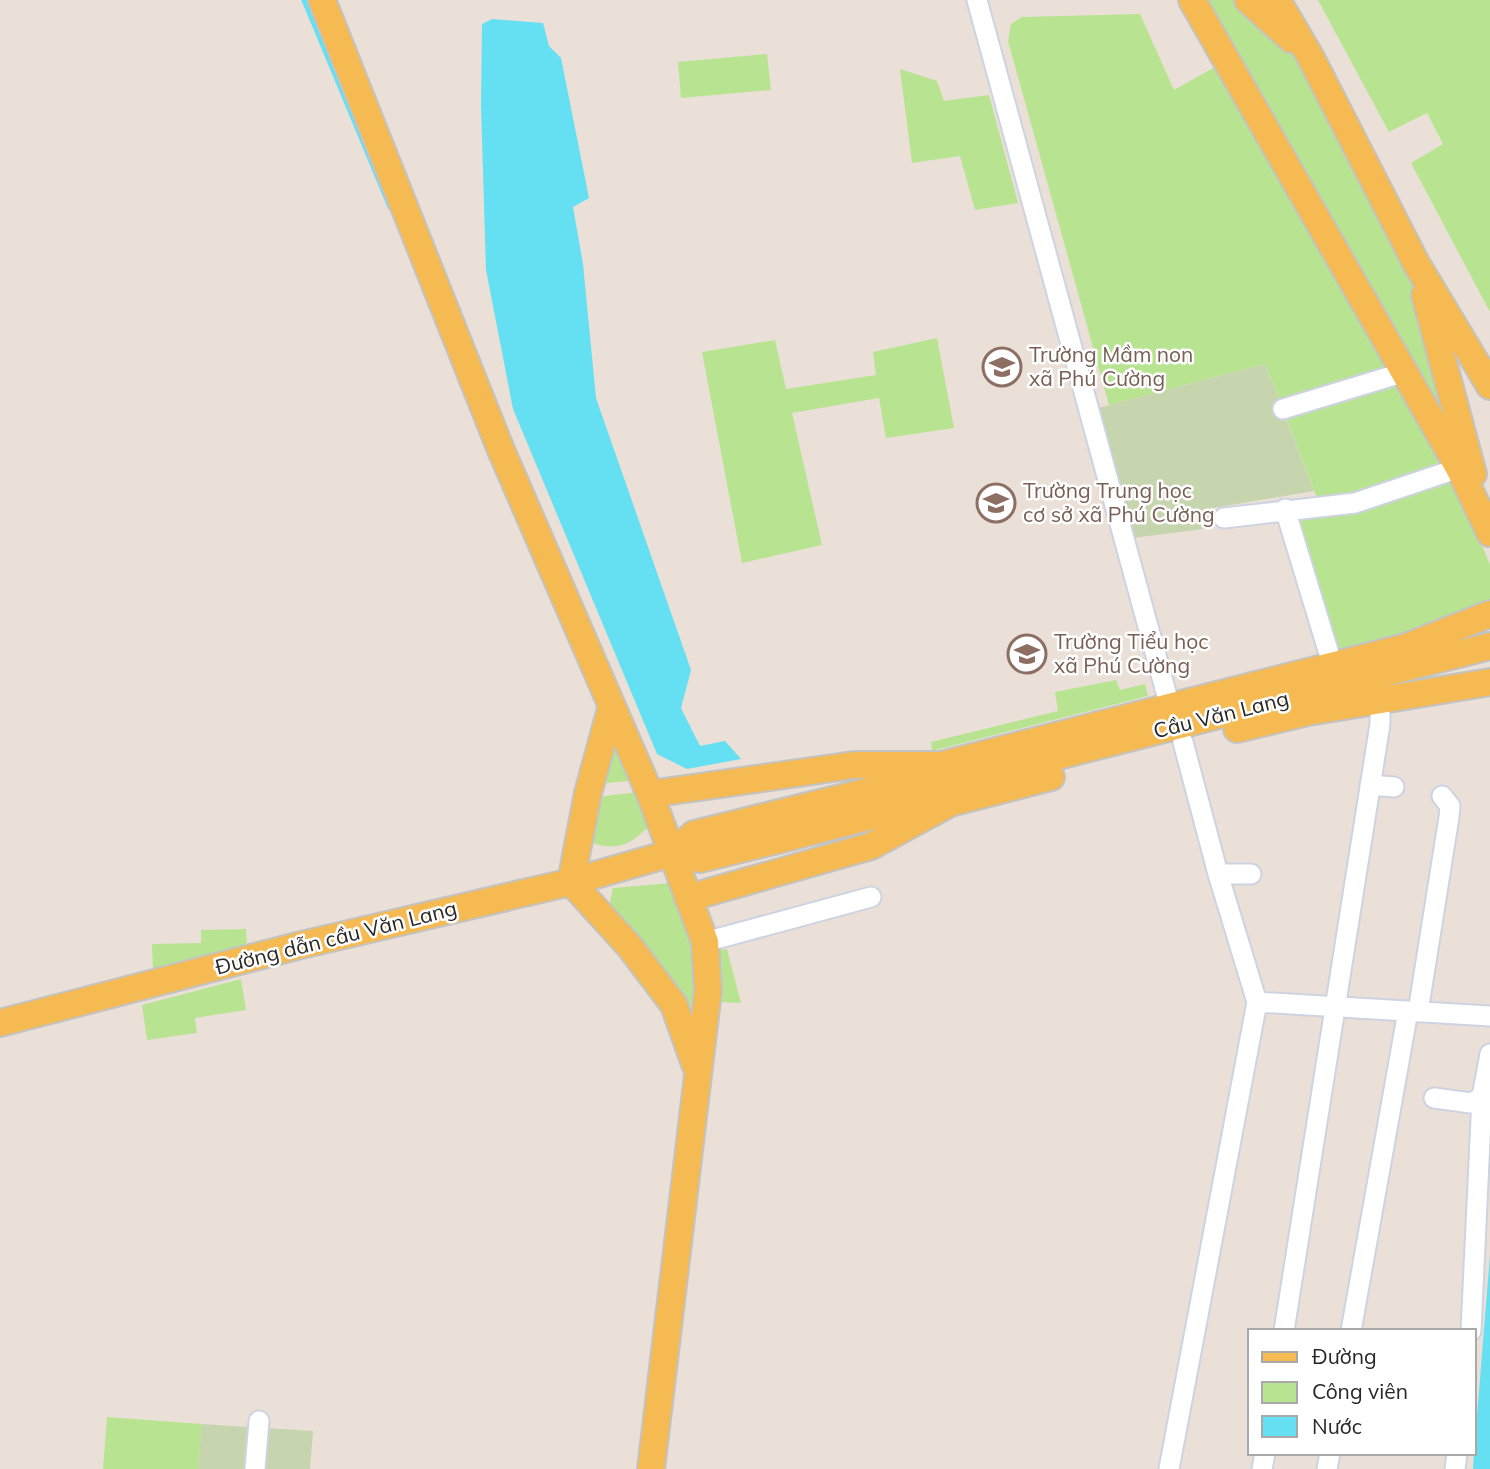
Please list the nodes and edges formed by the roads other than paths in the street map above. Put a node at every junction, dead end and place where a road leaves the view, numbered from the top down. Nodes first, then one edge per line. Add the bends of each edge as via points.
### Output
1 (322, 0) edge
2 (977, 0) edge
3 (1248, 0) edge
4 (1277, 0) edge
5 (1197, 16) edge
6 (1310, 56) junction
7 (1416, 263) junction
8 (1405, 372) junction
9 (1490, 386) edge
10 (1283, 409) dead end
11 (1459, 468) junction
12 (1285, 509) junction
13 (1224, 518) dead end
14 (1488, 528) edge
15 (1490, 614) edge
16 (1490, 646) edge
17 (1333, 667) junction
18 (1490, 682) edge
19 (1380, 699) junction
20 (1170, 706) junction
21 (611, 709) junction
22 (1183, 742) junction
23 (952, 783) junction
24 (1370, 785) junction
25 (1394, 787) dead end
26 (650, 794) junction
27 (1442, 796) dead end
28 (672, 853) junction
29 (1218, 874) junction
30 (1251, 874) dead end
31 (571, 882) junction
32 (871, 897) dead end
33 (688, 898) junction
34 (705, 942) junction
35 (1257, 1002) junction
36 (1336, 1006) junction
37 (1413, 1011) junction
38 (1490, 1016) edge
39 (0, 1023) edge
40 (1490, 1054) edge
41 (697, 1069) junction
42 (1482, 1097) junction
43 (1434, 1098) dead end
44 (1284, 1329) edge
45 (1351, 1329) edge
46 (1471, 1329) edge
47 (259, 1421) dead end
48 (255, 1469) edge
49 (651, 1469) edge
50 (1170, 1469) edge

1 - 21 main road via 501,450
2 - 20 street
3 - 6 main road
4 - 6 main road
5 - 8 main road
6 - 7 main road
7 - 9 main road
7 - 14 main road
8 - 10 street
8 - 11 main road
11 - 12 street via 1355,503
11 - 14 main road
12 - 13 street
12 - 17 street
15 - 17 main road via 1406,647
16 - 23 main road, Cầu Văn Lang
17 - 20 main road
18 - 19 main road
19 - 22 main road
19 - 24 street
20 - 26 main road via 940,765 854,765
21 - 26 main road
21 - 31 main road
22 - 29 street
22 - 33 main road via 950,803 871,846
23 - 28 main road via 876,815 774,841 700,859
23 - 28 main road via 867,775 691,819
24 - 25 street
24 - 36 street
26 - 28 main road
27 - 37 street via 1450,806 1449,817
28 - 31 main road, Đường dẫn cầu Văn Lang
28 - 33 main road
29 - 30 street
29 - 35 street
31 - 39 main road, Đường dẫn cầu Văn Lang via 297,946
31 - 41 main road via 630,947 674,1005
32 - 34 street
33 - 34 main road
34 - 41 main road via 708,991
35 - 36 street
35 - 50 street
36 - 37 street
36 - 44 street
37 - 38 street
37 - 45 street
40 - 42 street
41 - 49 main road
42 - 43 street via 1471,1103
42 - 46 street
47 - 48 street

